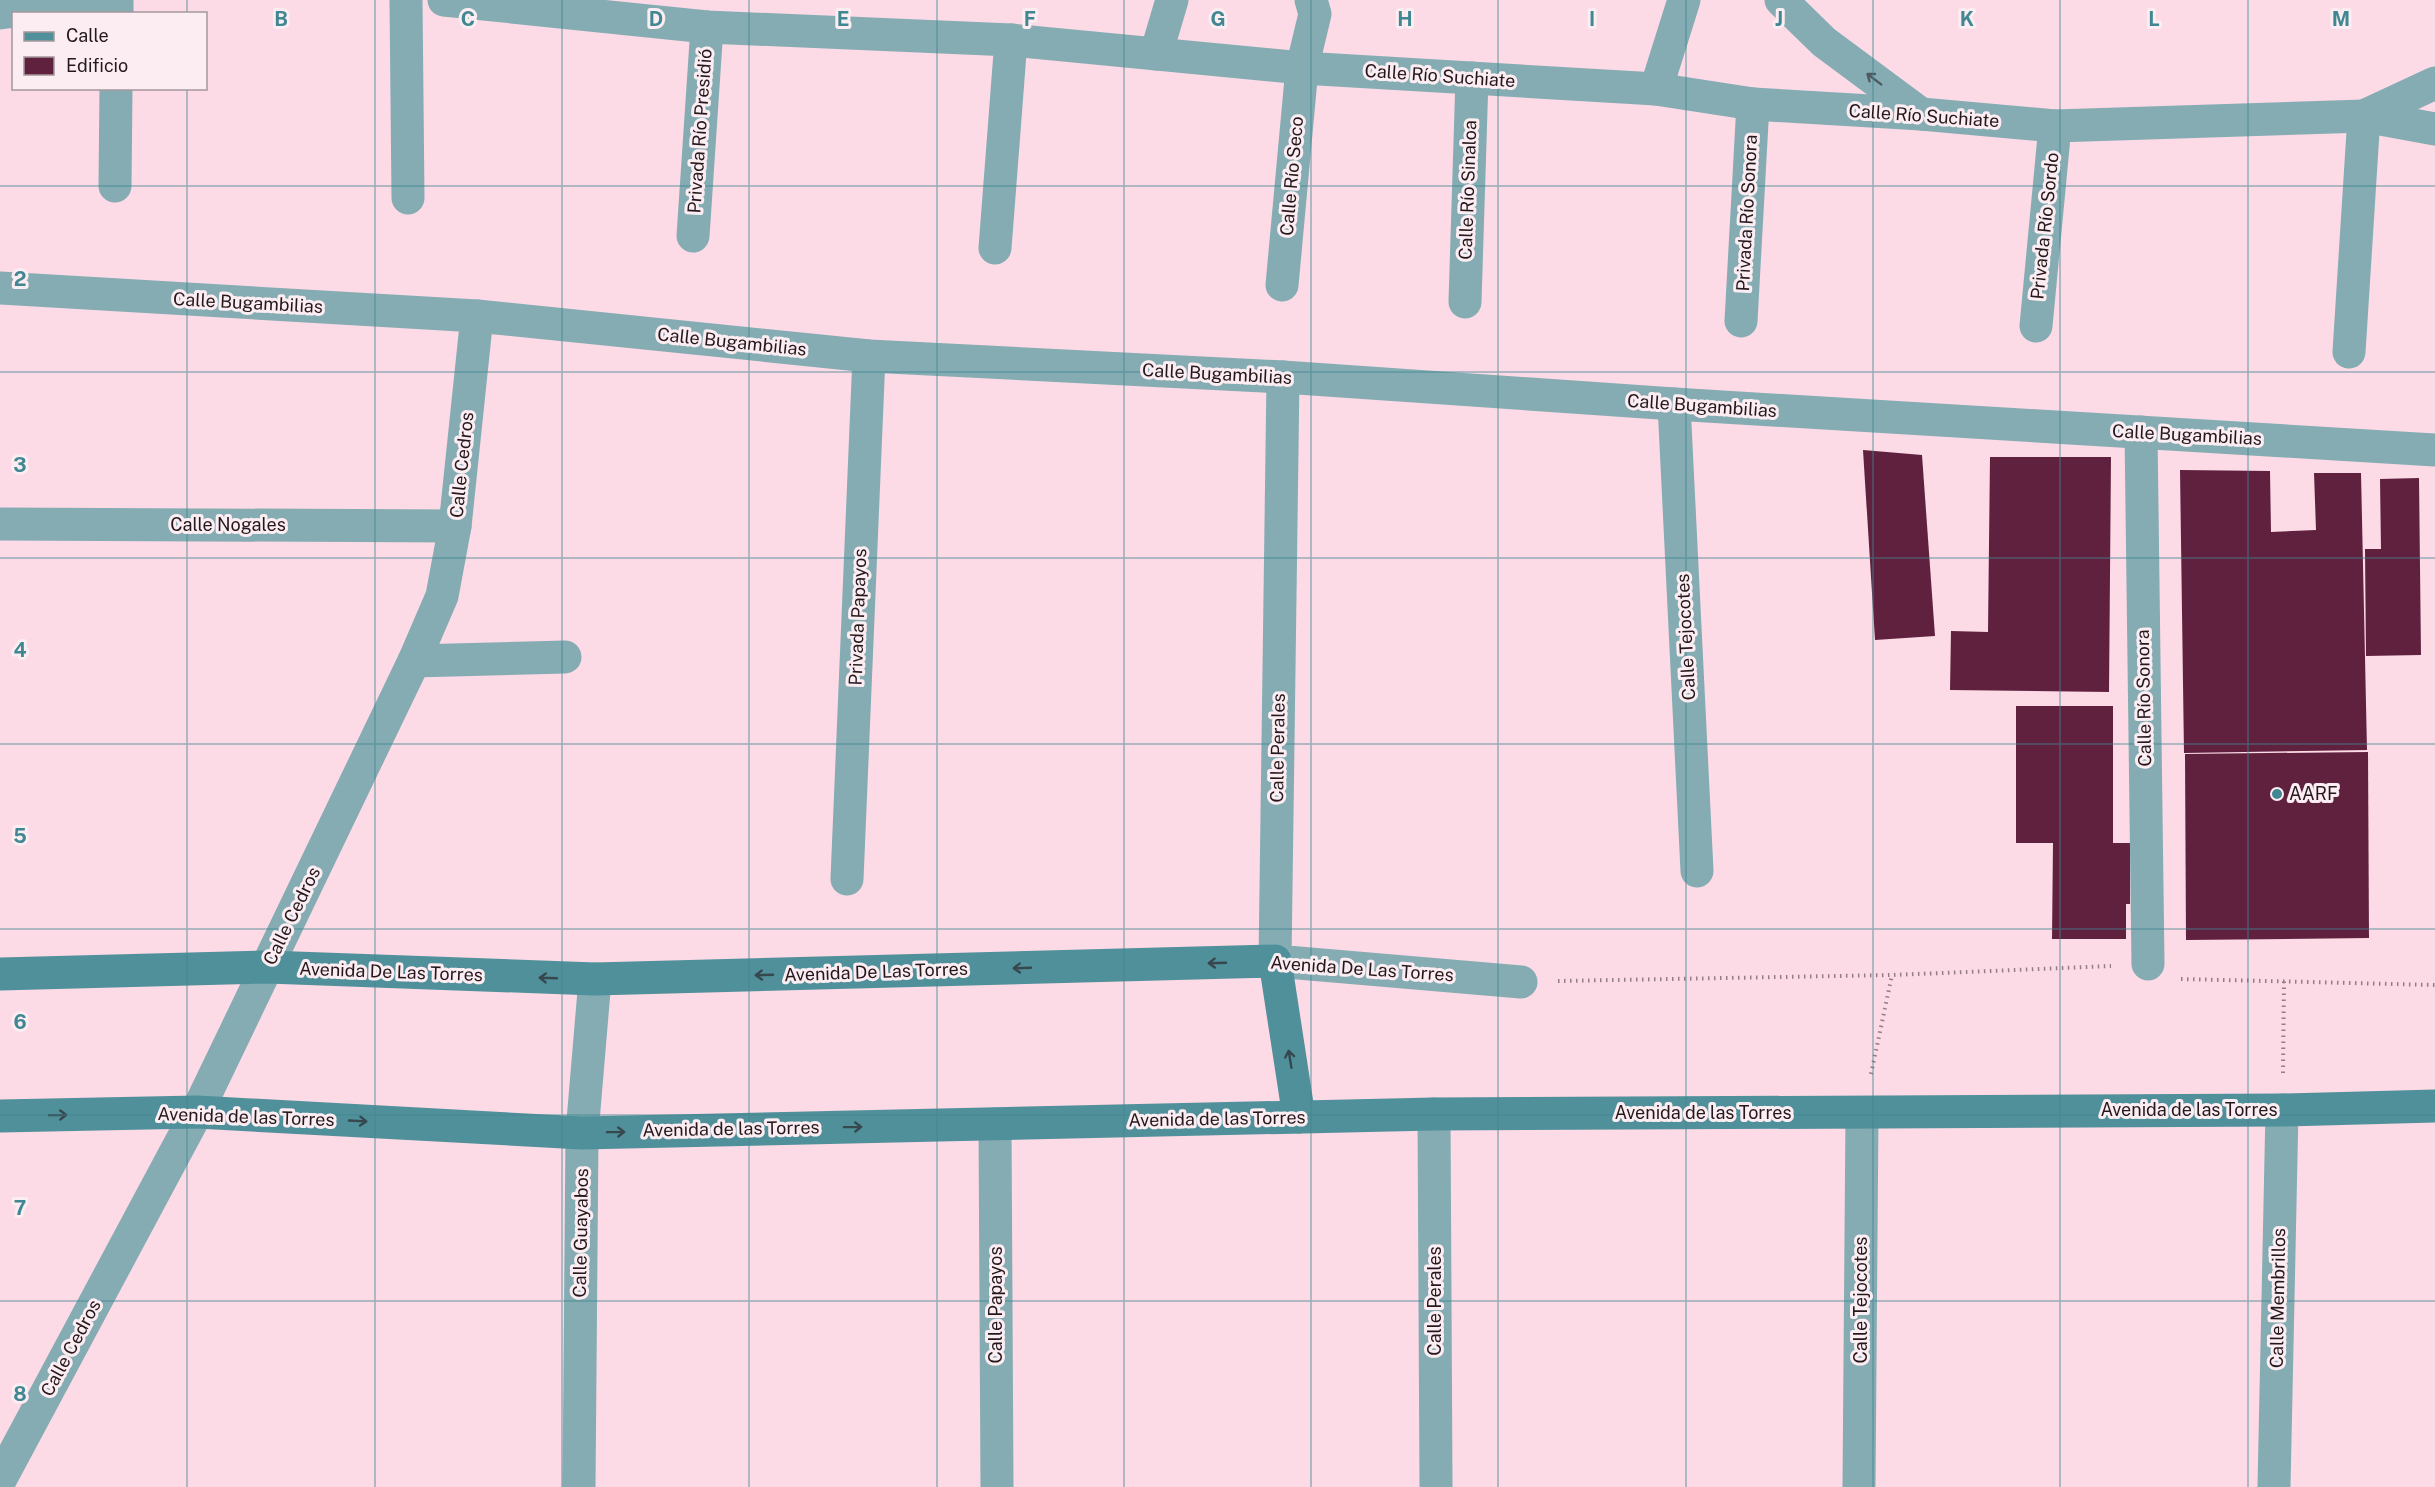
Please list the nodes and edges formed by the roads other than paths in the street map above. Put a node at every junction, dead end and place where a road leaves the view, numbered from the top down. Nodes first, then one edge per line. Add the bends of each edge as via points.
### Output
1 (95, 0) edge
2 (406, 0) edge
3 (444, 0) edge
4 (1172, 0) edge
5 (1311, 0) edge
6 (1684, 0) edge
7 (1781, 0) edge
8 (12, 8) edge
9 (707, 27) junction
10 (1011, 40) junction
11 (1156, 54) junction
12 (1302, 68) junction
13 (1472, 78) junction
14 (2435, 83) edge
15 (1656, 89) junction
16 (116, 90) edge
17 (1753, 104) junction
18 (1920, 114) junction
19 (2364, 116) junction
20 (2055, 126) junction
21 (2435, 129) edge
22 (115, 186) dead end
23 (408, 198) dead end
24 (693, 236) dead end
25 (994, 248) dead end
26 (1282, 285) dead end
27 (0, 288) edge
28 (1465, 302) dead end
29 (477, 316) junction
30 (1741, 321) dead end
31 (2036, 326) dead end
32 (2349, 352) dead end
33 (869, 356) junction
34 (1283, 377) junction
35 (1674, 404) junction
36 (2140, 432) junction
37 (2435, 450) edge
38 (455, 526) junction
39 (1, 527) edge
40 (565, 657) dead end
41 (414, 661) junction
42 (1697, 871) dead end
43 (847, 879) dead end
44 (1275, 961) junction
45 (2148, 964) road end
46 (268, 967) junction
47 (0, 974) edge
48 (595, 979) junction
49 (1521, 982) road end
50 (2435, 1106) edge
51 (2282, 1110) junction
52 (197, 1112) junction
53 (1862, 1113) junction
54 (1434, 1114) junction
55 (0, 1116) edge
56 (1299, 1117) junction
57 (995, 1124) junction
58 (582, 1132) junction
59 (0, 1480) edge
60 (579, 1487) edge
61 (997, 1487) edge
62 (1436, 1487) edge
63 (1859, 1487) edge
64 (2274, 1487) edge

1 - 8 street
2 - 23 street
3 - 9 street, Calle Río Suchiate
4 - 11 street
5 - 12 street, Calle Río Seco via 1315,14
6 - 15 street
18 -> 7 street via 1824,42
9 - 10 street, Calle Río Suchiate
9 - 24 street, Privada Río Presidió
10 - 11 street, Calle Río Suchiate
10 - 25 street
11 - 12 street, Calle Río Suchiate
12 - 13 street, Calle Río Suchiate
12 - 26 street, Calle Río Seco
13 - 15 street, Calle Río Suchiate
13 - 28 street, Calle Río Sinaloa
14 - 19 street
15 - 17 street, Calle Río Suchiate
16 - 22 street
17 - 18 street, Calle Río Suchiate
17 - 30 street, Privada Río Sonora
18 - 20 street, Calle Río Suchiate
19 - 20 street, Calle Río Suchiate
19 - 21 street, Calle Río Suchiate
19 - 32 street
20 - 31 street, Privada Río Sordo
27 - 29 street, Calle Bugambilias
29 - 33 street, Calle Bugambilias
29 - 38 street, Calle Cedros
33 - 34 street, Calle Bugambilias
33 - 43 street, Privada Papayos
34 - 35 street, Calle Bugambilias
34 - 44 street, Calle Perales
35 - 36 street, Calle Bugambilias
35 - 42 street, Calle Tejocotes
36 - 37 street, Calle Bugambilias
36 - 45 street, Calle Río Sonora
38 - 39 street, Calle Nogales
38 - 41 street, Calle Cedros via 442,596
40 - 41 street
41 - 46 street, Calle Cedros
44 -> 48 main road, Avenida De Las Torres
44 - 49 street, Avenida De Las Torres
56 -> 44 main road, Calle Perales
46 - 47 main road, Avenida De Las Torres
48 -> 46 main road, Avenida De Las Torres
46 - 52 street, Calle Cedros
48 - 58 street, Calle Guayabos
50 - 51 main road, Avenida de las Torres
51 - 53 main road, Avenida de las Torres
51 - 64 street, Calle Membrillos
55 -> 52 main road, Avenida de las Torres
52 -> 58 main road, Avenida de las Torres
52 - 59 street, Calle Cedros
53 - 54 main road, Avenida de las Torres
53 - 63 street, Calle Tejocotes
54 - 56 main road, Avenida de las Torres
54 - 62 street, Calle Perales
56 - 57 main road, Avenida de las Torres
58 -> 57 main road, Avenida de las Torres
57 - 61 street, Calle Papayos
58 - 60 street, Calle Guayabos

